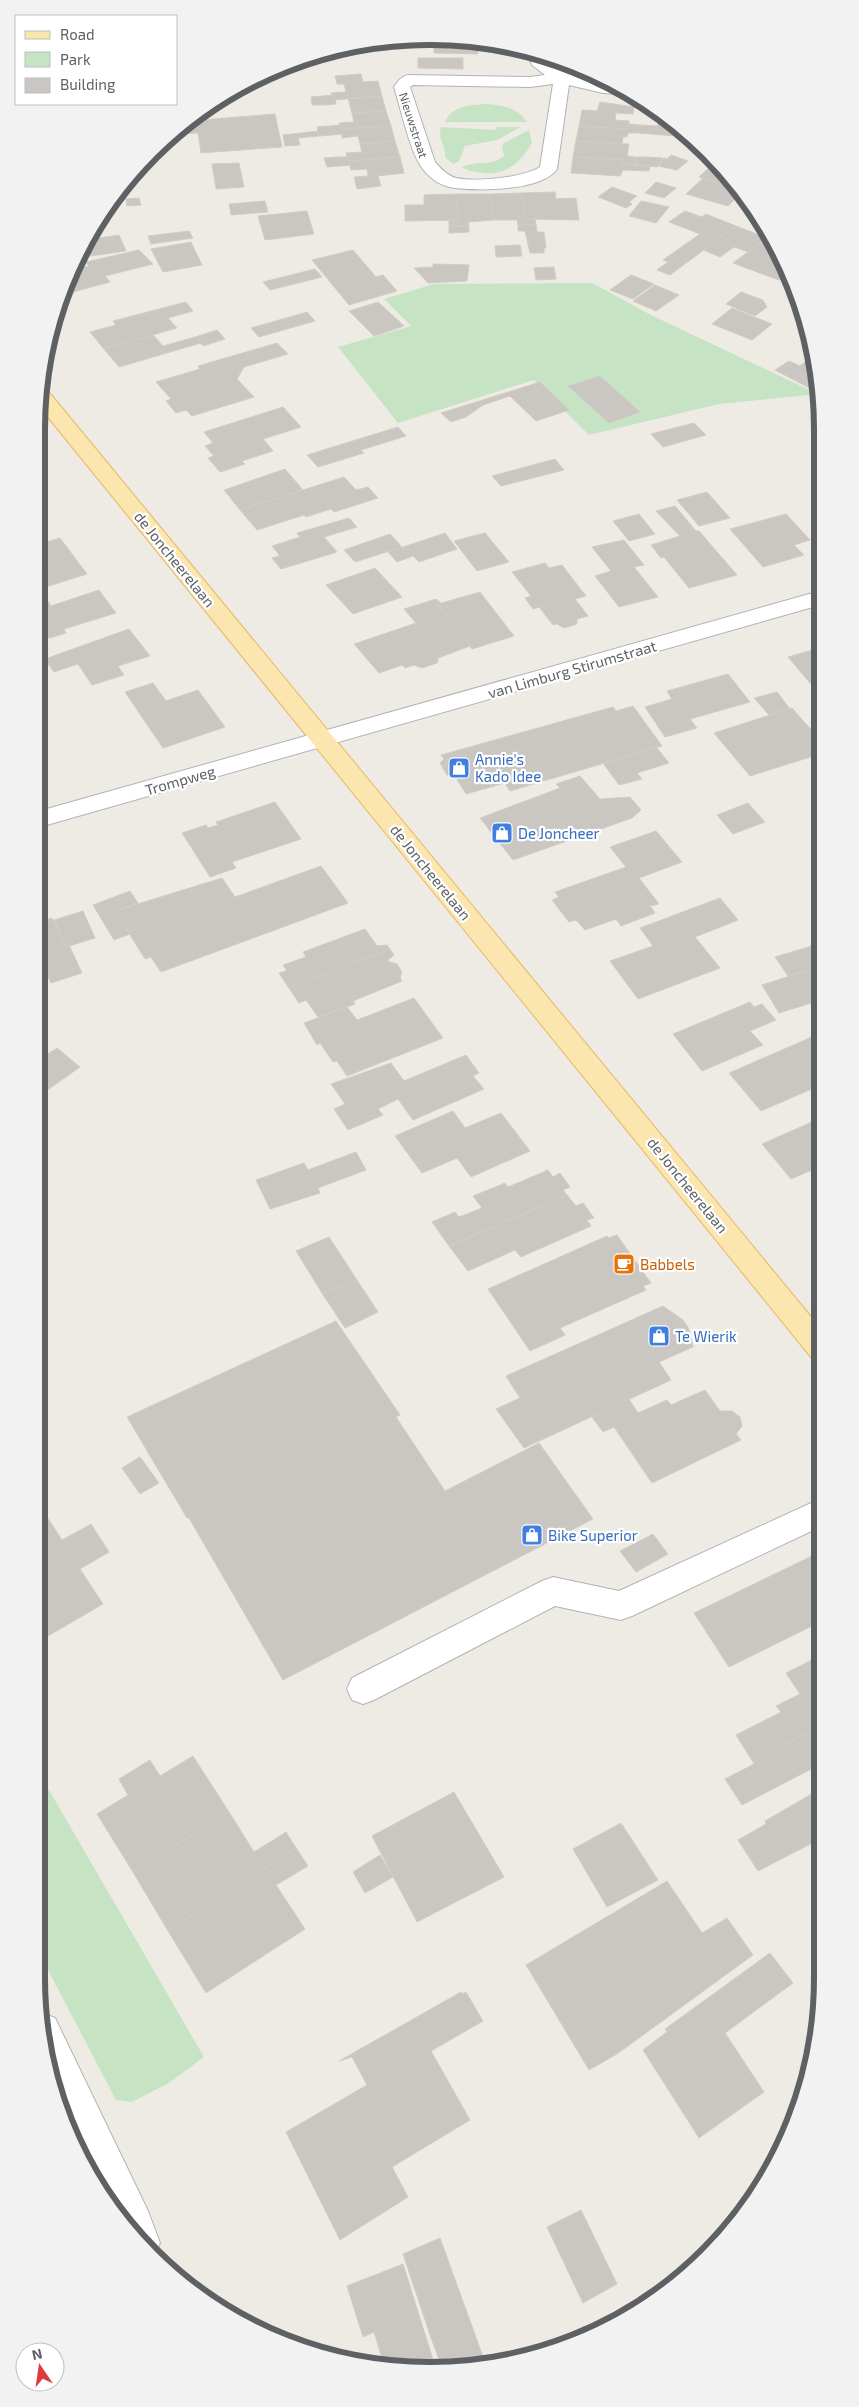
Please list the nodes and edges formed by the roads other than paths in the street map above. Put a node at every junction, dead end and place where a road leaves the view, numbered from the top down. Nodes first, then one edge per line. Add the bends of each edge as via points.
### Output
1 (539, 61) edge
2 (562, 78) junction
3 (605, 88) edge
4 (46, 401) edge
5 (814, 600) edge
6 (323, 740) junction
7 (45, 817) edge
8 (814, 1340) edge
9 (814, 1515) edge
10 (363, 1689) dead end
11 (52, 2051) edge
12 (136, 2226) edge

1 - 2 street, Nieuwstraat
2 - 2 street, Nieuwstraat via 530,82 408,80 402,87 430,168 455,183 522,181 537,178 548,170
2 - 3 street, Nieuwstraat
4 - 6 main road, de Joncheerelaan
5 - 6 street, van Limburg Stirumstraat
6 - 7 street, Trompweg
6 - 8 main road, de Joncheerelaan
9 - 10 street via 621,1606 554,1591
11 - 12 street

